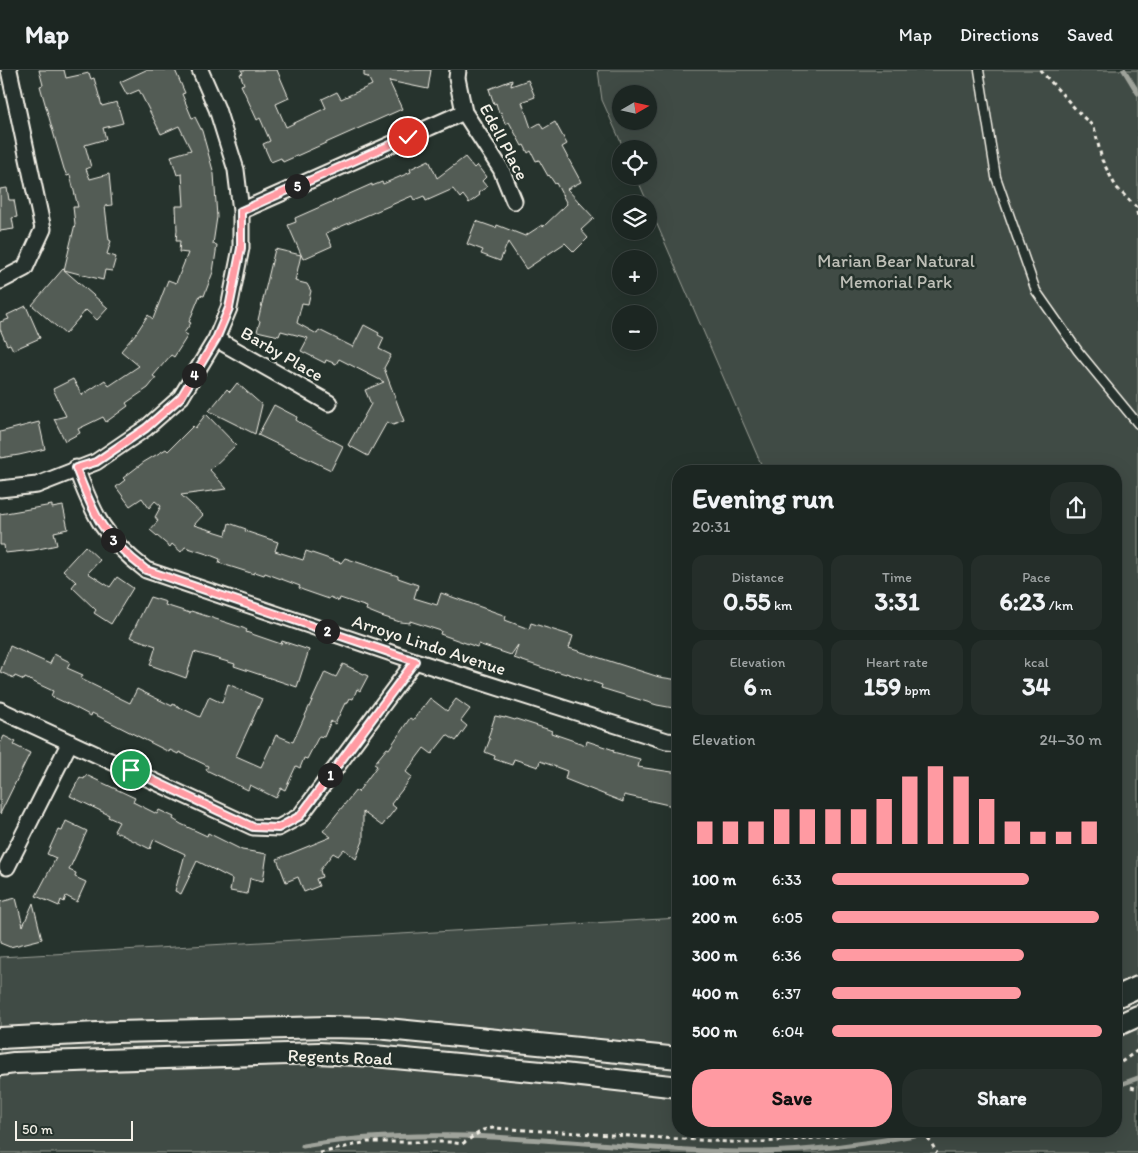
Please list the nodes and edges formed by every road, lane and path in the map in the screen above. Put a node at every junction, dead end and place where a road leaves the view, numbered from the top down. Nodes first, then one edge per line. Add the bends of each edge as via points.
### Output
1 (9, 70) edge
2 (200, 70) edge
3 (458, 70) edge
4 (979, 70) edge
5 (1040, 70) edge
6 (464, 112) junction
7 (514, 201) dead end
8 (241, 211) junction
9 (1138, 217) edge
10 (0, 281) edge
11 (216, 339) junction
12 (329, 403) dead end
13 (1138, 424) edge
14 (76, 468) junction
15 (0, 489) edge
16 (415, 661) junction
17 (0, 710) edge
18 (672, 741) edge
19 (70, 742) junction
20 (7, 868) dead end
21 (1138, 987) edge
22 (1122, 994) edge
23 (1138, 1016) edge
24 (1122, 1023) edge
25 (0, 1038) edge
26 (1138, 1050) edge
27 (672, 1057) edge
28 (1122, 1062) edge
29 (0, 1065) edge
30 (672, 1086) edge
31 (1131, 1087) dead end
32 (1138, 1089) edge
33 (836, 1137) edge
34 (928, 1137) edge
35 (320, 1153) edge
36 (937, 1153) edge

1 - 10 street via 43,229 25,268
2 - 8 street via 217,109 236,170
3 - 6 street, Edell Place
4 - 13 lane via 996,177 1036,291 1078,351
5 - 9 path via 1094,127 1102,160 1116,187 1136,207
6 - 7 street, Edell Place via 501,170
6 - 8 street
8 - 11 street via 241,248 236,274 229,308
11 - 12 street, Barby Place
11 - 14 street via 181,397 139,433 96,462
14 - 15 street via 38,485
14 - 16 street, Arroyo Lindo Avenue via 106,533 125,554 146,570
16 - 18 street, Arroyo Lindo Avenue
16 - 19 street via 300,816 278,828 253,827
17 - 19 street
19 - 20 street
21 - 22 main road
23 - 24 main road
25 - 27 main road, Regents Road via 117,1032 377,1028
26 - 28 path
29 - 30 main road, Regents Road via 319,1053
31 - 32 path
33 - 35 path via 748,1144 493,1128 462,1144 367,1142
34 - 36 path

